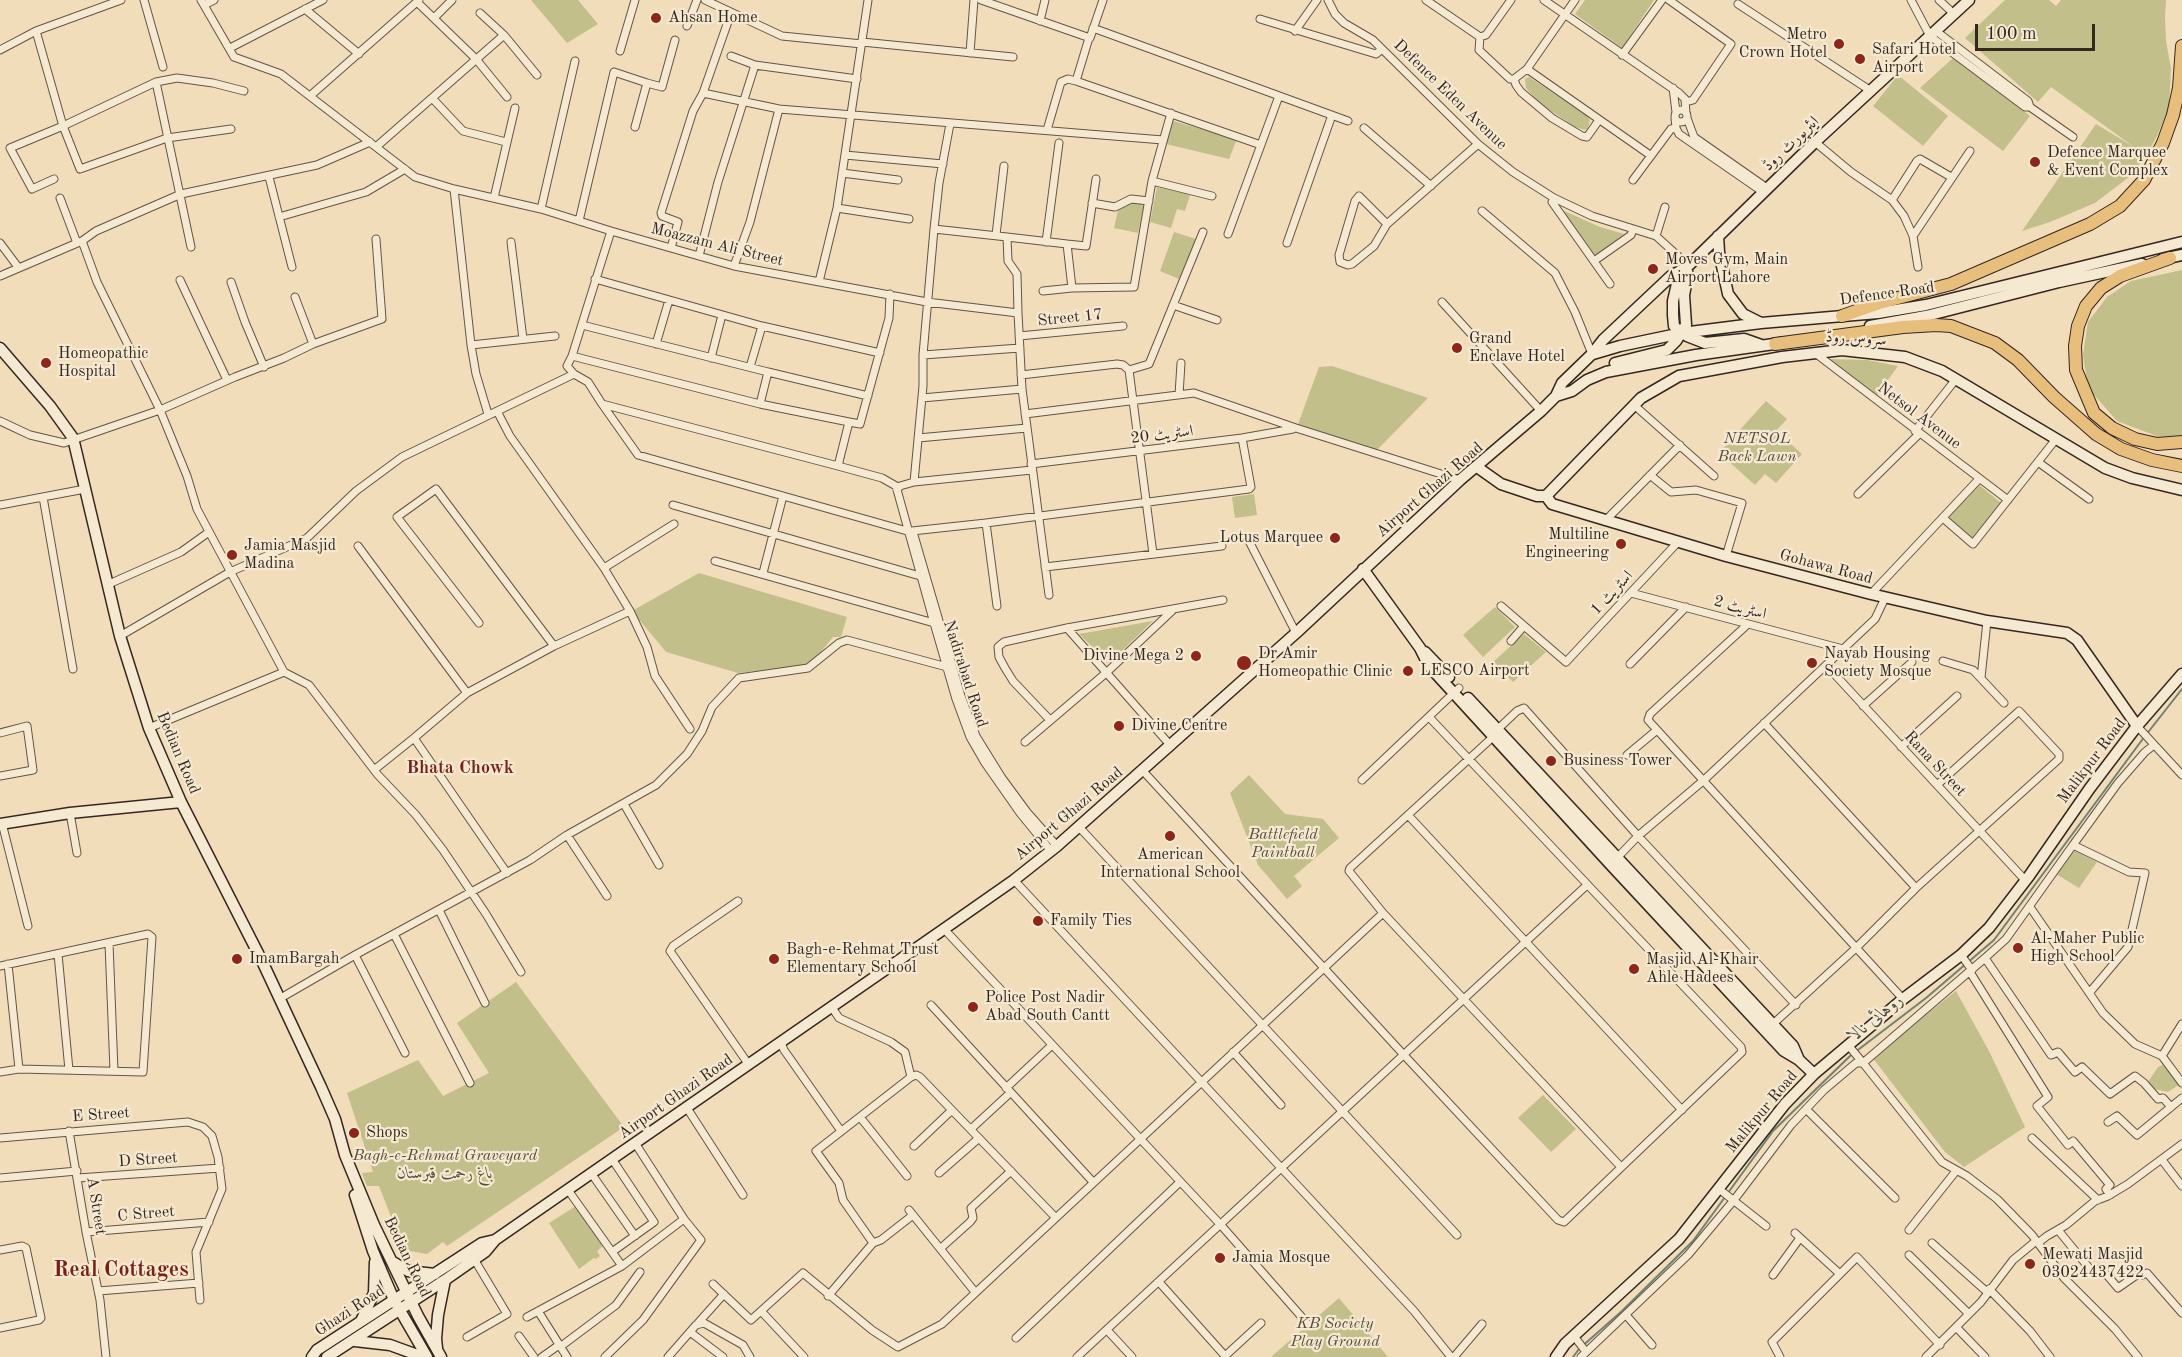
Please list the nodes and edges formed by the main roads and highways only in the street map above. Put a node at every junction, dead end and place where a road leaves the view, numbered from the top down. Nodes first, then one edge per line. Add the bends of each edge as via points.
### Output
1 (1969, 0) edge
2 (2182, 46) edge
3 (1718, 236) junction
4 (2182, 242) edge
5 (2176, 256) edge
6 (1685, 268) junction
7 (1842, 316) junction
8 (1761, 323) junction
9 (1682, 333) junction
10 (1775, 344) junction
11 (1762, 345) junction
12 (0, 348) edge
13 (1592, 354) junction
14 (1597, 375) junction
15 (1556, 396) junction
16 (2182, 442) edge
17 (2182, 466) edge
18 (1478, 467) junction
19 (2182, 490) edge
20 (1546, 496) junction
21 (1363, 569) junction
22 (2182, 674) edge
23 (2140, 728) junction
24 (181, 802) junction
25 (1, 824) edge
26 (1614, 861) junction
27 (1799, 1060) junction
28 (1814, 1074) junction
29 (350, 1168) junction
30 (495, 1240) junction
31 (373, 1251) junction
32 (391, 1260) junction
33 (441, 1277) junction
34 (409, 1298) junction
35 (397, 1305) junction
36 (361, 1322) junction
37 (355, 1341) junction
38 (440, 1355) edge
39 (312, 1357) edge
40 (327, 1357) edge
41 (425, 1357) edge
42 (1556, 1357) edge

1 - 3 main road, ایئرپورٹ روڈ
2 - 7 highway via 2177,97 2163,143 2144,180 2120,206 2090,224 1951,284
3 - 6 main road, ایئرپورٹ روڈ
3 - 8 main road via 1728,294 1743,314
4 - 7 main road, Defence Road via 1926,305
5 - 10 main road, Defence Road via 1926,316
5 - 16 highway via 2120,276 2101,288 2086,306 2075,346 2076,370 2094,413 2112,428 2135,439 2157,444
6 - 9 main road via 1675,288 1673,315 1674,326
6 - 13 main road, Airport Ghazi Road via 1671,276
7 - 8 main road, Defence Road
8 - 9 main road, Defence Road
9 - 11 main road via 1705,343 1744,339
9 - 13 main road, Defence Road
9 - 14 main road via 1667,350 1608,365
10 - 11 main road, Defence Road
10 - 17 highway via 1903,327 1951,326 1995,343 2018,360 2096,434 2121,449
11 - 14 main road
12 - 24 main road, Bedian Road via 73,438 120,636 149,728
13 - 15 main road, Airport Ghazi Road via 1562,383
14 - 15 main road
15 - 18 main road, Airport Ghazi Road
18 - 20 main road, Gohawa Road via 1509,487
18 - 21 main road, Airport Ghazi Road
19 - 20 main road, سروس روڈ via 2105,468 1942,371 1905,357 1842,350 1679,376 1641,398
20 - 23 main road, Gohawa Road via 1552,504 1726,556 1885,598 2072,636
21 - 26 main road via 1429,666 1496,732
21 - 30 main road, Airport Ghazi Road via 1080,828 1014,880
22 - 23 main road, Malikpur Road
23 - 28 main road, Malikpur Road via 1963,957 1903,999
24 - 25 main road
24 - 29 main road, Bedian Road via 335,1119
26 - 27 main road via 1773,1024
26 - 27 main road via 1784,1051
27 - 28 main road
28 - 42 main road, Malikpur Road via 1785,1104 1722,1191 1679,1239 1577,1338 1565,1344
29 - 31 main road, Bedian Road
29 - 32 main road, Bedian Road
30 - 33 main road via 485,1252
30 - 33 main road, Airport Ghazi Road via 482,1243
31 - 35 main road, Bedian Road
31 - 36 main road via 374,1293
32 - 33 main road via 408,1271
32 - 34 main road, Bedian Road
33 - 34 main road, Ghazi Road
33 - 38 main road via 436,1339
34 - 35 main road, Ghazi Road
34 - 38 main road, Bedian Road
35 - 36 main road, Ghazi Road
35 - 37 main road, Ghazi Road
35 - 41 main road, Bedian Road
36 - 39 main road, Ghazi Road
37 - 40 main road, Ghazi Road
37 - 41 main road via 390,1345

